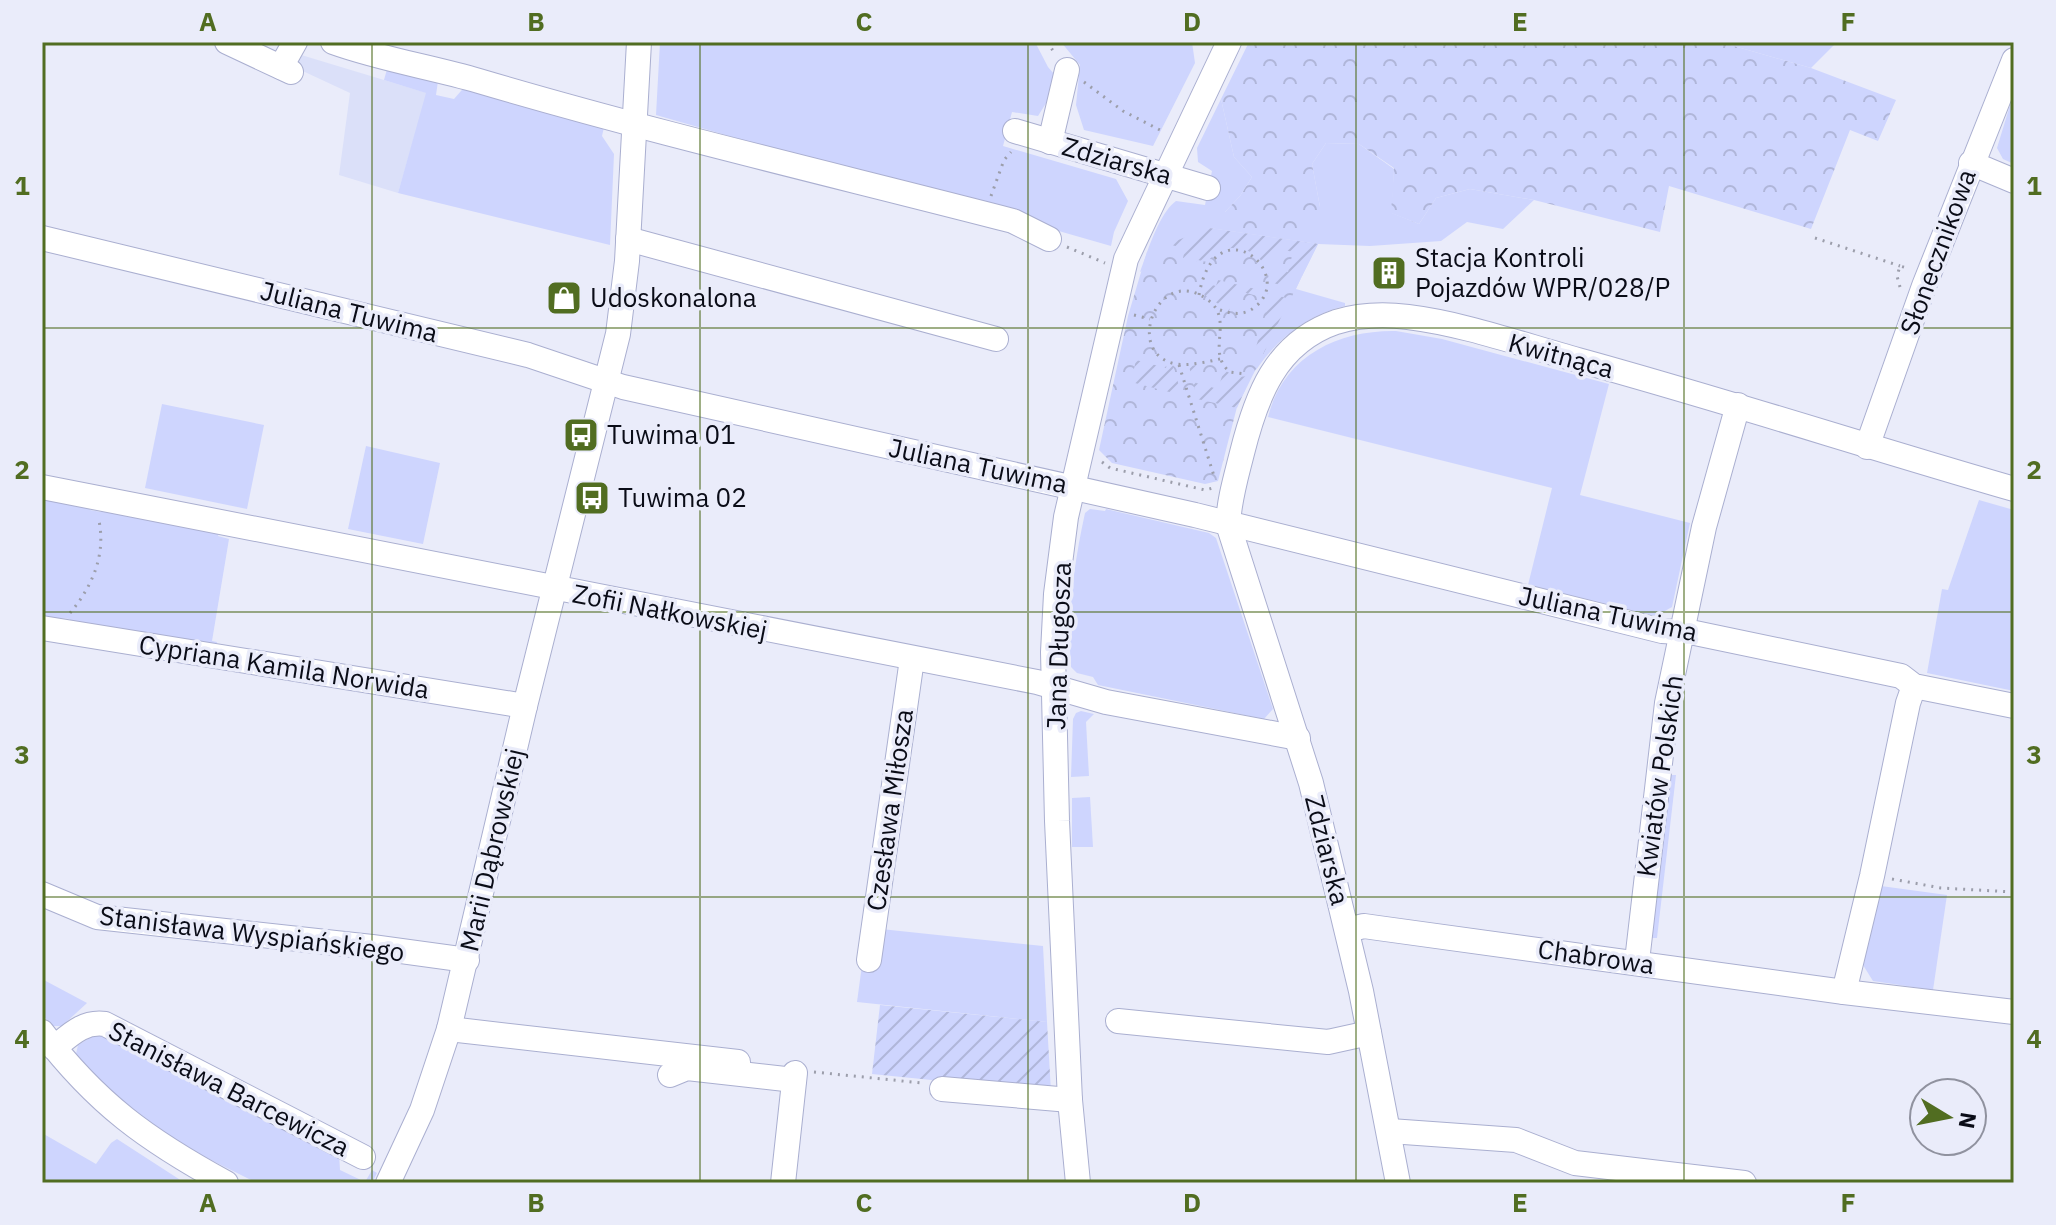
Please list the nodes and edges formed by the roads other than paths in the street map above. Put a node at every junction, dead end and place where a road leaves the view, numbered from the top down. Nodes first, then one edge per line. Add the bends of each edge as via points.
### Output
1 (227, 42) edge
2 (295, 42) edge
3 (333, 42) edge
4 (639, 42) edge
5 (1229, 42) edge
6 (2014, 60) edge
7 (1067, 70) road end
8 (635, 124) junction
9 (1015, 138) road end
10 (1050, 142) junction
11 (1971, 163) junction
12 (1166, 175) junction
13 (2014, 181) edge
14 (1208, 188) dead end
15 (42, 238) edge
16 (628, 239) junction
17 (1049, 239) road end
18 (996, 339) dead end
19 (607, 380) junction
20 (1738, 405) junction
21 (1867, 447) junction
22 (42, 487) edge
23 (1073, 488) junction
24 (2014, 489) edge
25 (1228, 524) junction
26 (555, 588) junction
27 (50, 629) edge
28 (1680, 634) junction
29 (912, 659) junction
30 (1914, 686) junction
31 (1054, 687) junction
32 (525, 706) junction
33 (2014, 706) edge
34 (1298, 738) junction
35 (42, 894) edge
36 (1347, 930) junction
37 (467, 960) junction
38 (869, 960) dead end
39 (1637, 961) junction
40 (1844, 992) junction
41 (2014, 1012) edge
42 (1118, 1021) dead end
43 (449, 1029) junction
44 (1369, 1033) junction
45 (48, 1040) edge
46 (738, 1062) dead end
47 (670, 1075) dead end
48 (942, 1089) road end
49 (1070, 1100) junction
50 (1390, 1131) junction
51 (363, 1157) dead end
52 (226, 1183) edge
53 (388, 1183) edge
54 (783, 1183) edge
55 (1078, 1183) edge
56 (1398, 1183) edge
57 (1744, 1183) edge

1 - 2 street via 286,70
3 - 8 street
4 - 8 street, Marii Dąbrowskiej
5 - 12 street, Jana Długosza
6 - 11 street, Słonecznikowa
7 - 10 street, Zdziarska
8 - 16 street, Marii Dąbrowskiej
8 - 17 street via 984,213 1025,225
9 - 10 street
10 - 12 street, Zdziarska
11 - 13 street
11 - 21 street, Słonecznikowa
12 - 14 street, Zdziarska
12 - 23 street, Jana Długosza via 1126,259
15 - 19 street, Juliana Tuwima via 528,355
16 - 18 street
16 - 19 street, Marii Dąbrowskiej via 618,334
19 - 23 street, Juliana Tuwima via 654,395
19 - 26 street, Marii Dąbrowskiej
20 - 21 street, Kwitnąca
20 - 25 street, Kwitnąca via 1424,320 1387,315 1347,319 1303,339 1271,372 1253,412
20 - 28 street, Kwiatów Polskich
21 - 24 street, Kwitnąca
22 - 26 street, Zofii Nałkowskiej
23 - 25 street, Juliana Tuwima
23 - 31 street, Jana Długosza via 1056,594
25 - 28 street, Juliana Tuwima
25 - 34 street, Zdziarska
26 - 29 street, Zofii Nałkowskiej
26 - 32 street, Marii Dąbrowskiej
27 - 32 street, Cypriana Kamila Norwida
28 - 30 street, Juliana Tuwima via 1901,676
28 - 39 street, Kwiatów Polskich via 1662,736
29 - 31 street, Zofii Nałkowskiej
29 - 38 street, Czesława Miłosza
30 - 33 street
30 - 40 street
31 - 34 street, Zofii Nałkowskiej via 1106,702
31 - 49 street, Jana Długosza
32 - 37 street, Marii Dąbrowskiej
34 - 36 street, Zdziarska
35 - 37 street, Stanisława Wyspiańskiego via 97,917
36 - 39 street, Chabrowa via 1368,926
36 - 44 street, Zdziarska
37 - 43 street, Marii Dąbrowskiej
39 - 40 street, Chabrowa
40 - 41 street, Chabrowa
42 - 44 street via 1328,1042
43 - 46 street
43 - 53 street, Marii Dąbrowskiej via 422,1110
44 - 50 street, Zdziarska
45 - 51 street, Stanisława Barcewicza via 82,1026 110,1025
45 - 52 street, Stanisława Barcewicza via 100,1099 147,1138
47 - 54 street via 687,1068 794,1077
48 - 49 street
49 - 55 street, Jana Długosza
50 - 56 street, Zdziarska
50 - 57 street via 1516,1140 1575,1163

